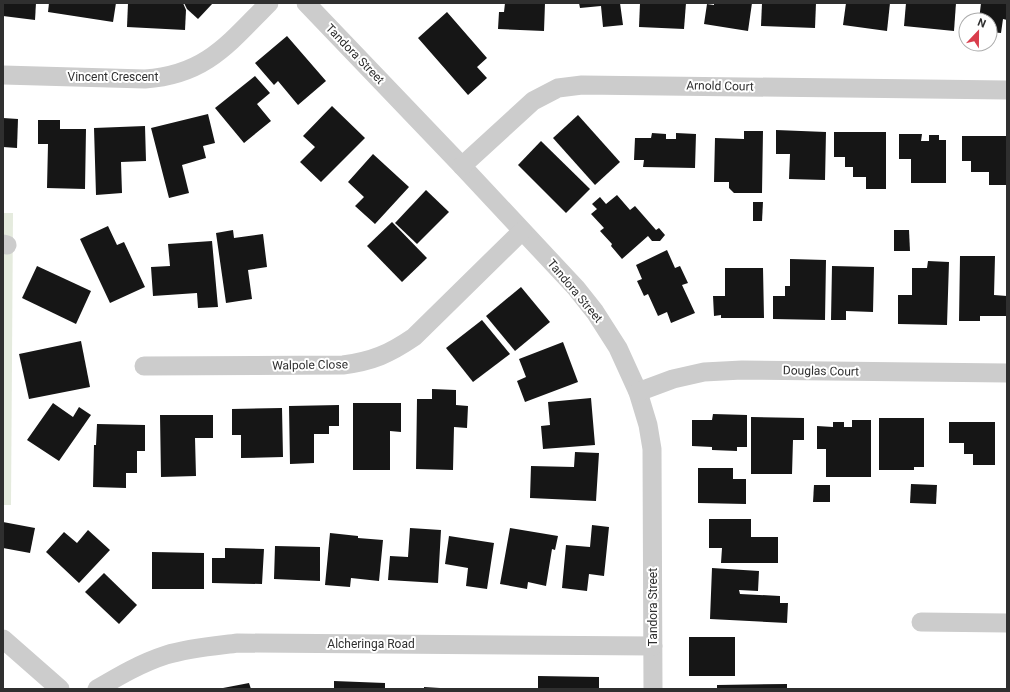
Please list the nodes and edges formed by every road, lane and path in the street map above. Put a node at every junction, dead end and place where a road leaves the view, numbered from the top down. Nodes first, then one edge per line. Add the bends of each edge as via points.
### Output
1 (269, 3) edge
2 (306, 3) edge
3 (3, 75) edge
4 (1007, 90) edge
5 (462, 166) junction
6 (522, 231) junction
7 (144, 366) dead end
8 (1007, 373) edge
9 (638, 392) junction
10 (921, 622) dead end
11 (1007, 623) edge
12 (3, 639) edge
13 (653, 646) junction
14 (60, 689) edge
15 (97, 689) edge
16 (653, 689) edge

1 - 3 street, Vincent Crescent via 208,60 173,75 145,79
2 - 5 street, Tandora Street
4 - 5 street, Arnold Court via 582,85 558,88 533,101
5 - 6 street, Tandora Street
6 - 7 street, Walpole Close via 414,337 394,351 377,358 343,365
6 - 9 street, Tandora Street via 595,312 618,348
8 - 9 street, Douglas Court via 742,370 704,372 673,379
9 - 13 street, Tandora Street via 652,449
10 - 11 street
12 - 14 street
13 - 15 street, Alcheringa Road via 238,643 166,655 140,665
13 - 16 street, Tandora Street

